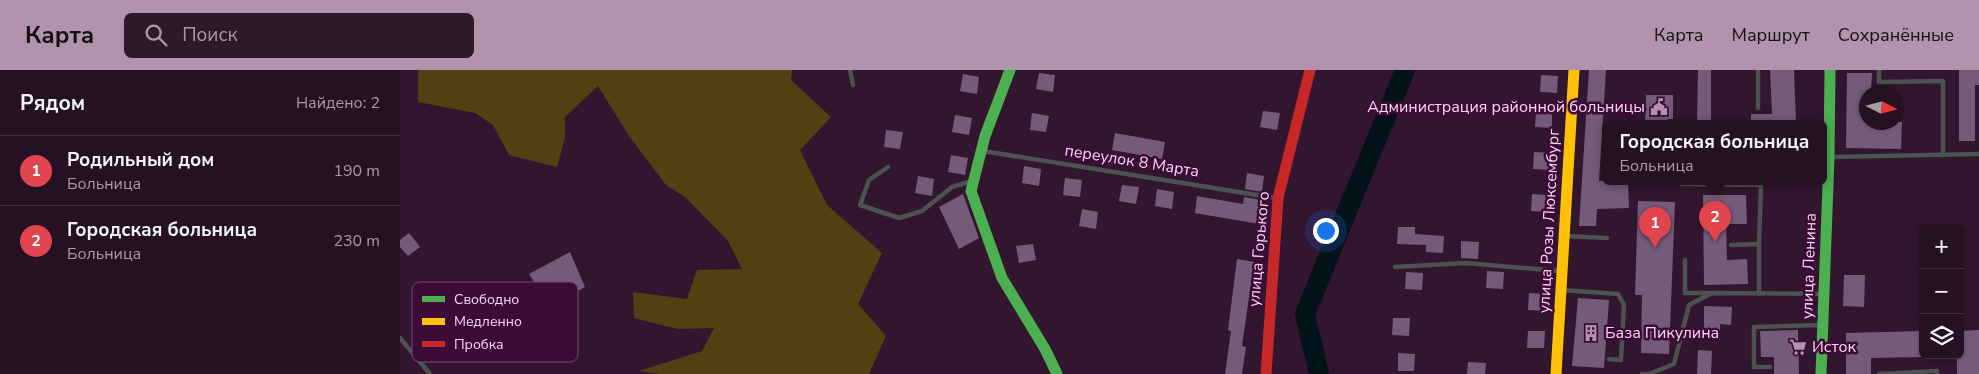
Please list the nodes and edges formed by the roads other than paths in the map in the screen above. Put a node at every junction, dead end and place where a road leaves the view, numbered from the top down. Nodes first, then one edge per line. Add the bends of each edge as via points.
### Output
1 (850, 70) edge
2 (1010, 70) edge
3 (1310, 70) edge
4 (1574, 70) edge
5 (1758, 70) edge
6 (1830, 70) edge
7 (1879, 70) edge
8 (853, 85) dead end
9 (1758, 108) dead end
10 (981, 151) junction
11 (1943, 154) junction
12 (1979, 154) edge
13 (1829, 157) junction
14 (888, 167) dead end
15 (974, 180) junction
16 (1760, 185) edge
17 (1278, 198) junction
18 (1564, 236) junction
19 (1607, 238) dead end
20 (1732, 244) dead end
21 (1759, 244) junction
22 (1685, 260) dead end
23 (1395, 267) dead end
24 (1561, 271) junction
25 (1560, 290) junction
26 (1712, 293) junction
27 (1759, 294) junction
28 (1824, 294) junction
29 (1823, 325) junction
30 (400, 338) edge
31 (412, 352) edge
32 (1609, 359) dead end
33 (420, 362) edge
34 (1770, 367) dead end
35 (430, 374) edge
36 (1057, 374) edge
37 (1266, 374) edge
38 (1556, 374) edge
39 (1642, 374) edge
40 (1821, 374) edge
41 (1880, 374) edge
42 (1937, 374) edge

1 - 8 lane
2 - 10 street
3 - 17 street, улица Горького
4 - 18 street, улица Розы Люксембург
5 - 9 lane
6 - 13 street, улица Ленина
7 - 11 lane via 1879,82 1943,81
10 - 15 street
10 - 17 lane, переулок 8 Марта
11 - 12 lane
11 - 13 lane
13 - 28 street, улица Ленина
14 - 15 lane via 869,180 860,205 898,218 922,211 952,187
15 - 36 street via 971,191 1002,278 1045,348
16 - 21 lane
17 - 37 street, улица Горького
18 - 19 lane
18 - 24 street, улица Розы Люксембург
20 - 21 lane
21 - 27 lane
22 - 26 lane via 1685,293
23 - 24 lane via 1465,263
24 - 25 street, улица Розы Люксембург
25 - 32 lane via 1618,294 1624,305 1621,360
25 - 38 street, улица Розы Люксембург
26 - 27 lane
26 - 39 lane via 1689,305 1674,364
27 - 28 lane
28 - 29 street, улица Ленина
29 - 34 lane via 1754,327 1754,367
29 - 40 street, улица Ленина
30 - 31 lane
33 - 35 lane
41 - 42 lane via 1937,371

